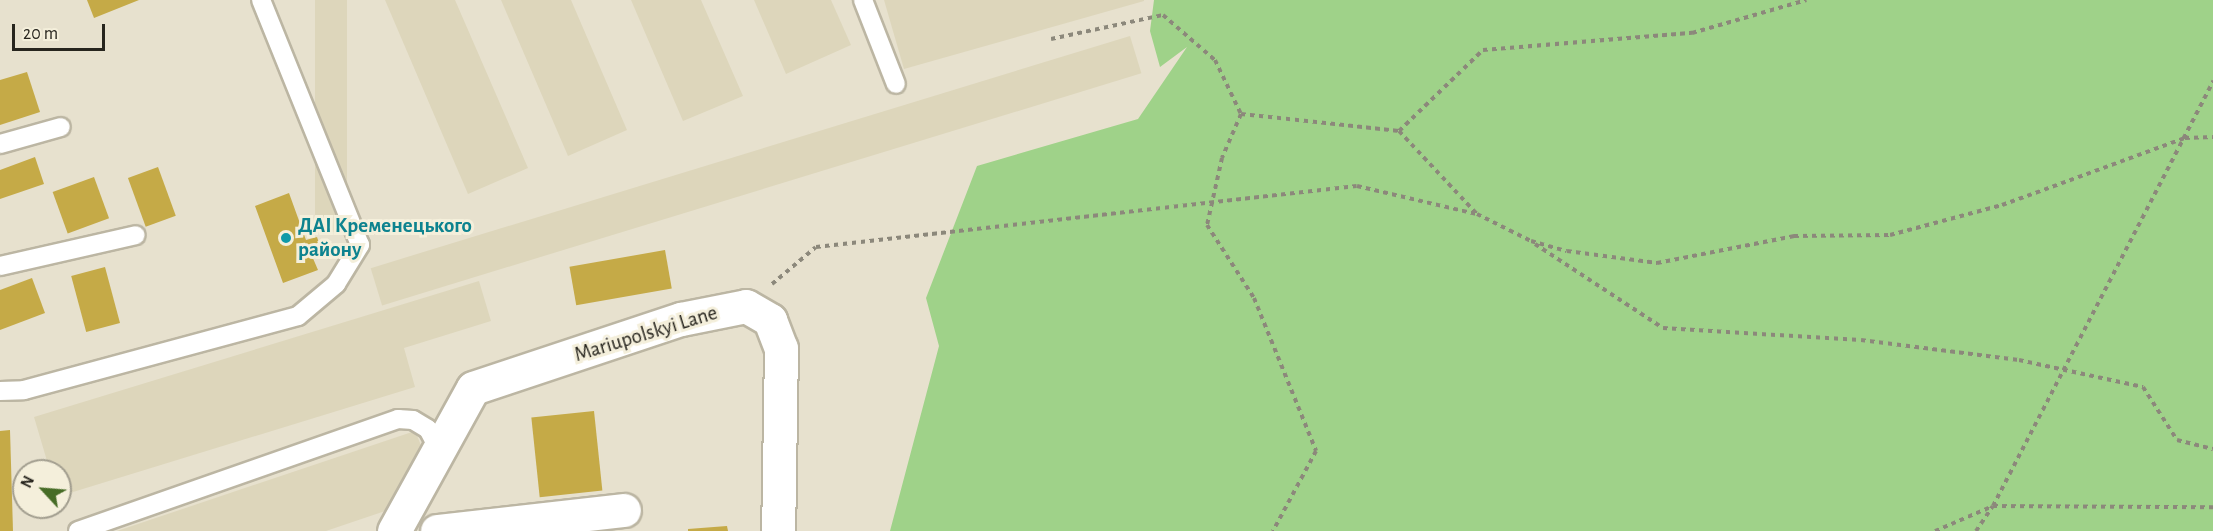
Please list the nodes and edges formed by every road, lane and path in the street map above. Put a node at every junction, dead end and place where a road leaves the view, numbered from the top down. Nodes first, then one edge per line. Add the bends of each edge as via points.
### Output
1 (261, 0) edge
2 (863, 0) edge
3 (1806, 0) edge
4 (1051, 39) dead end
5 (2213, 81) edge
6 (896, 84) dead end
7 (1240, 114) junction
8 (61, 127) dead end
9 (1399, 131) junction
10 (2213, 137) edge
11 (2185, 138) junction
12 (0, 144) edge
13 (1213, 202) junction
14 (1477, 214) junction
15 (136, 235) dead end
16 (1531, 241) junction
17 (0, 266) edge
18 (747, 306) junction
19 (2064, 369) junction
20 (0, 391) edge
21 (2213, 449) edge
22 (439, 450) junction
23 (1993, 506) junction
24 (2213, 507) edge
25 (624, 510) dead end
26 (78, 531) edge
27 (394, 531) edge
28 (437, 531) edge
29 (778, 531) edge
30 (1273, 531) edge
31 (1935, 531) edge
32 (1976, 531) edge

1 - 20 lane via 360,245 336,284 298,316 24,390
2 - 6 lane
3 - 9 path via 1692,33 1483,50
4 - 7 path via 1162,15 1215,60
5 - 11 path
7 - 9 path
7 - 13 path via 1222,158
8 - 12 lane
9 - 14 path
10 - 11 path
11 - 16 path via 2002,205 1890,235 1794,236 1657,263 1567,251
11 - 19 path
13 - 14 path via 1357,186
13 - 18 path via 816,247
13 - 30 path via 1207,225 1254,298 1316,451
14 - 16 path
15 - 17 lane
16 - 19 path via 1663,328 1861,340
18 - 22 street, Mariupolskyi Lane via 681,319 473,388
18 - 29 street, Mariupolskyi Lane via 770,320 781,348
19 - 21 path via 2143,387 2177,440
19 - 23 path
22 - 26 lane via 428,429 398,418
22 - 27 street, Mariupolskyi Lane
23 - 24 path
23 - 31 path
23 - 32 path
25 - 28 street

